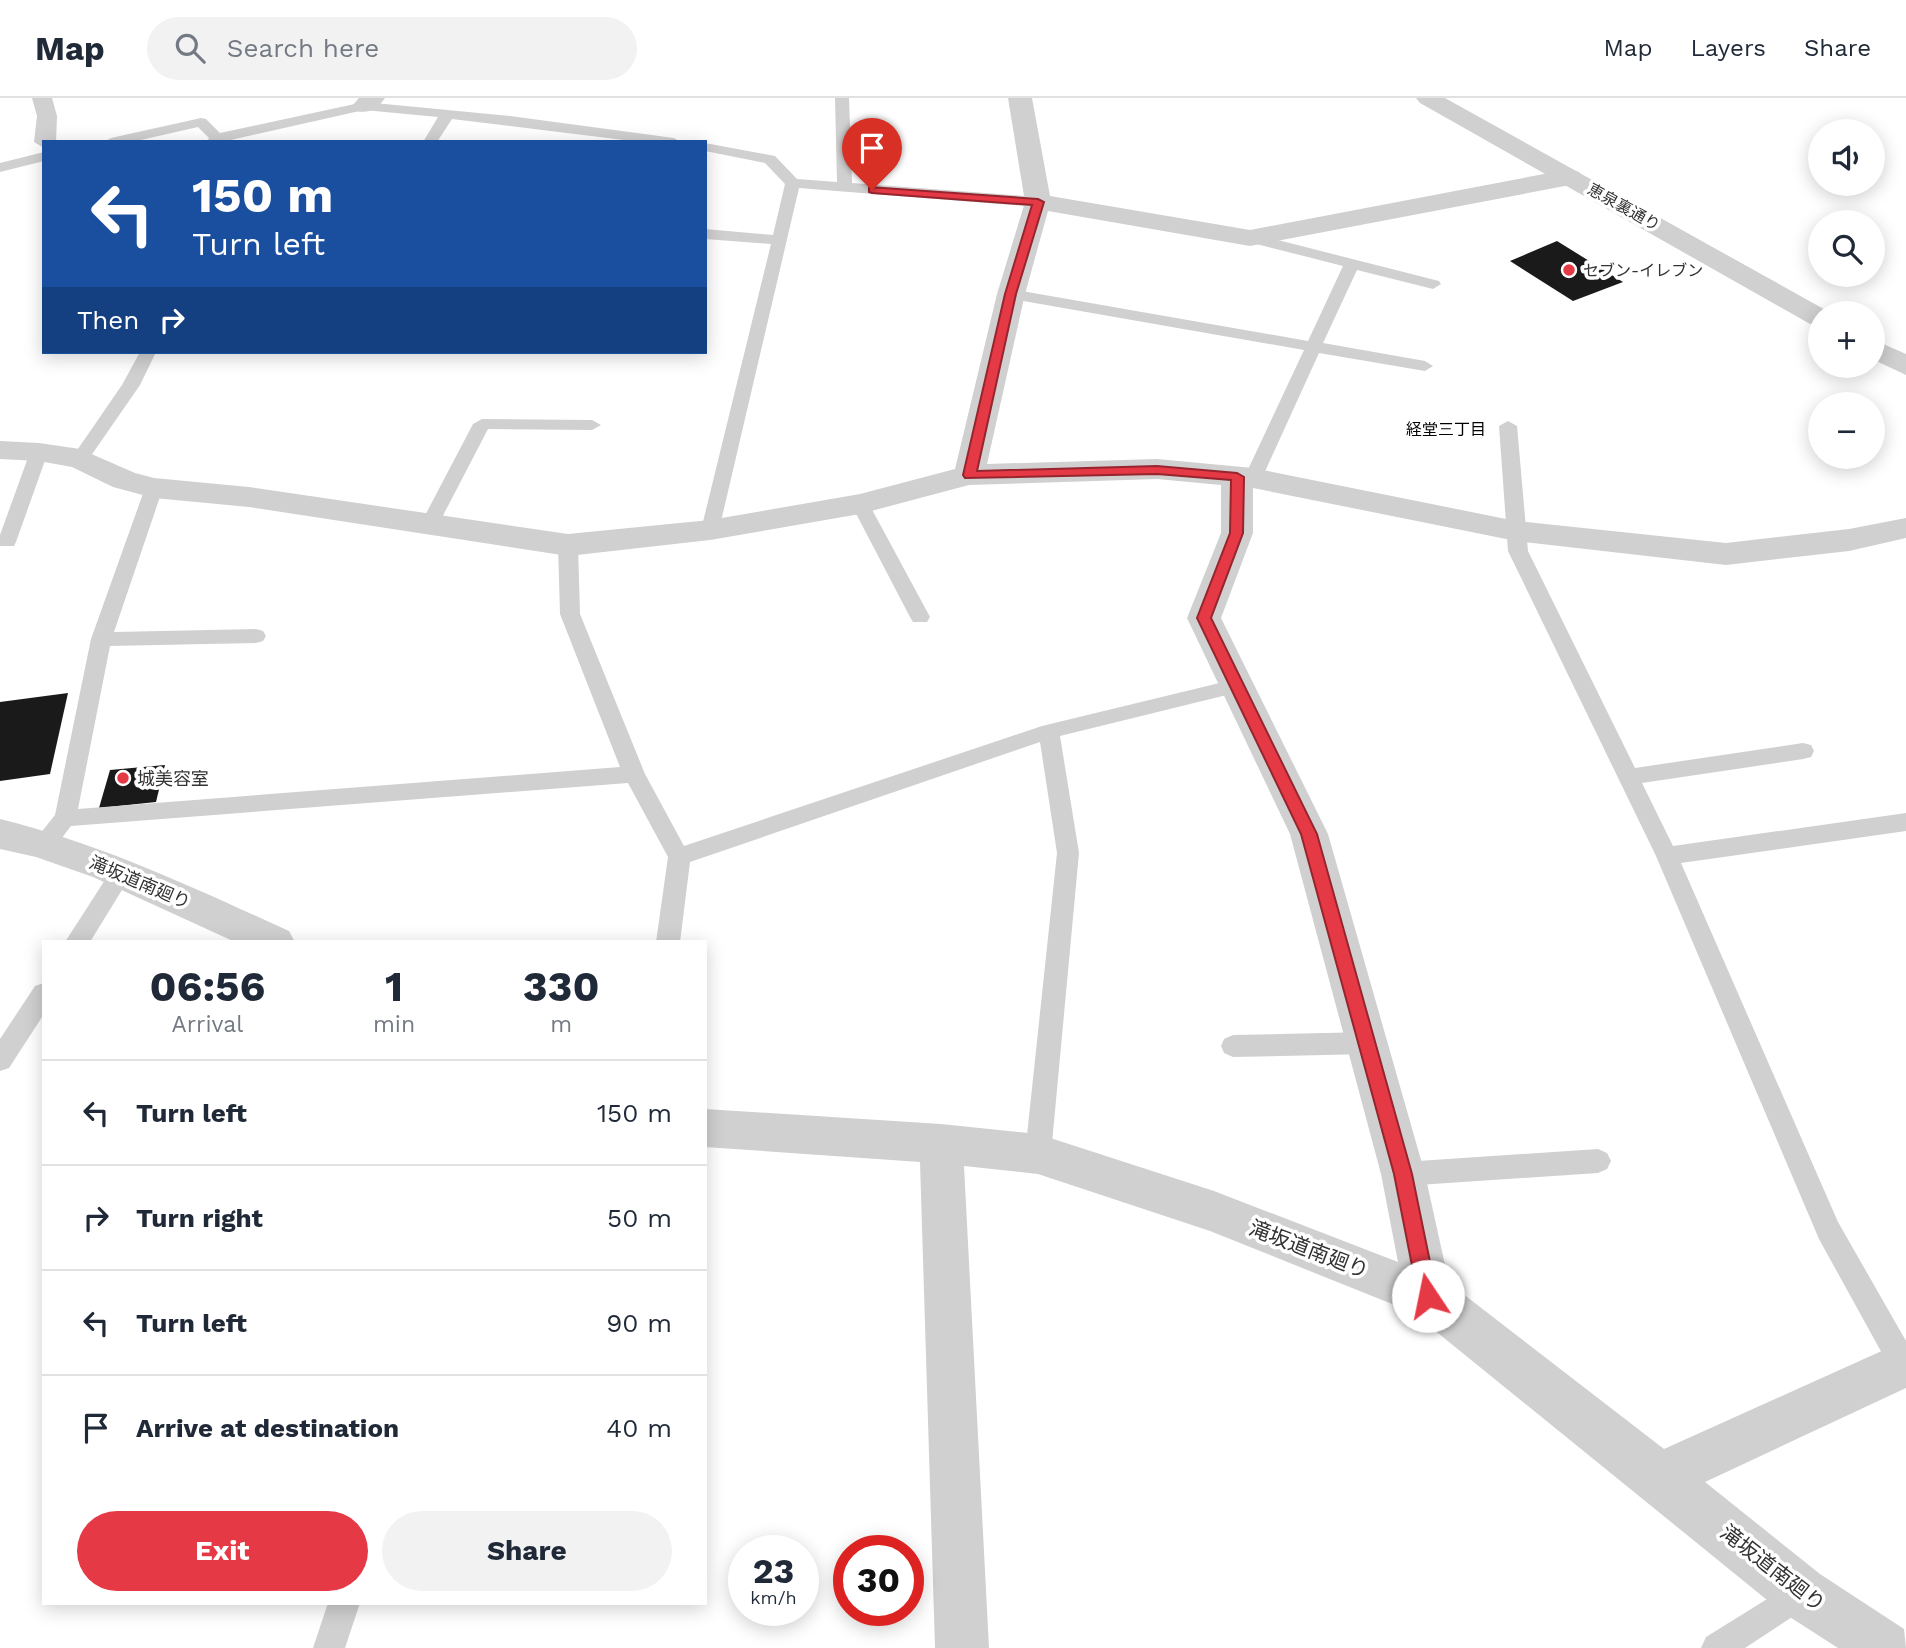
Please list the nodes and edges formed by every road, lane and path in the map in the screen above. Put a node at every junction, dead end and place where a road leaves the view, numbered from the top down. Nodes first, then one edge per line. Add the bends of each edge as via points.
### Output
1 (42, 98) edge
2 (842, 98) edge
3 (1020, 98) edge
4 (1428, 98) edge
5 (368, 102) edge
6 (447, 115) junction
7 (45, 140) edge
8 (120, 140) edge
9 (216, 140) edge
10 (431, 140) edge
11 (656, 140) edge
12 (707, 147) edge
13 (42, 156) edge
14 (0, 168) edge
15 (1570, 177) junction
16 (793, 183) junction
17 (845, 188) junction
18 (1038, 202) junction
19 (707, 234) edge
20 (1250, 238) junction
21 (778, 240) junction
22 (1352, 263) junction
23 (1433, 284) dead end
24 (1011, 294) junction
25 (1808, 310) edge
26 (1311, 347) junction
27 (147, 354) edge
28 (1885, 354) edge
29 (1425, 366) dead end
30 (1906, 366) edge
31 (592, 425) dead end
32 (1508, 426) dead end
33 (0, 450) edge
34 (39, 452) junction
35 (80, 459) junction
36 (969, 475) junction
37 (1245, 477) junction
38 (154, 488) junction
39 (860, 504) junction
40 (429, 525) junction
41 (1906, 528) edge
42 (710, 530) junction
43 (1516, 531) junction
44 (6, 542) dead end
45 (568, 545) junction
46 (920, 617) dead end
47 (256, 636) dead end
48 (101, 639) junction
49 (1236, 686) junction
50 (1049, 731) junction
51 (1803, 751) dead end
52 (634, 774) junction
53 (1629, 777) junction
54 (1906, 822) edge
55 (54, 831) junction
56 (0, 835) edge
57 (680, 856) junction
58 (1667, 856) junction
59 (122, 872) junction
60 (234, 933) edge
61 (78, 940) edge
62 (266, 940) edge
63 (668, 940) edge
64 (42, 996) edge
65 (1369, 1043) junction
66 (1233, 1046) dead end
67 (0, 1060) edge
68 (707, 1128) edge
69 (941, 1144) junction
70 (1038, 1154) junction
71 (1598, 1161) dead end
72 (1403, 1174) junction
73 (1428, 1296) junction
74 (1905, 1365) edge
75 (1659, 1477) junction
76 (1801, 1593) junction
77 (343, 1605) edge
78 (329, 1648) edge
79 (962, 1648) edge
80 (1717, 1648) edge
81 (1885, 1648) edge

1 - 7 street via 47,116
2 - 17 lane
3 - 18 street
4 - 15 street, 恵泉裏通り
5 - 6 lane
5 - 9 lane
6 - 10 lane
6 - 11 lane
8 - 9 lane via 201,122
12 - 16 lane via 770,159
13 - 14 lane
15 - 20 street
15 - 25 street, 恵泉裏通り
16 - 17 lane
16 - 21 lane
17 - 18 lane
18 - 20 street
18 - 24 street
19 - 21 lane
20 - 22 lane
21 - 42 lane
22 - 23 lane
22 - 26 lane
24 - 26 lane
24 - 36 street
26 - 29 lane
26 - 37 lane
27 - 35 lane
28 - 30 street
31 - 40 lane via 482,424
32 - 43 lane
33 - 34 street
34 - 35 street
34 - 44 lane
35 - 38 street
36 - 37 street via 1157,470
36 - 39 street
37 - 43 street
37 - 49 street via 1237,533 1204,618
38 - 40 street via 249,497
38 - 48 lane
39 - 42 street
39 - 46 lane
40 - 45 street
41 - 43 street via 1849,540 1726,554
42 - 45 street
43 - 53 lane via 1518,551
45 - 52 lane via 570,614
47 - 48 lane
48 - 55 lane
49 - 50 lane
49 - 65 street via 1309,834
50 - 57 lane
50 - 70 lane via 1068,853
51 - 53 lane
52 - 55 lane
52 - 57 lane
53 - 58 lane
54 - 58 lane
55 - 56 street, 滝坂道南廻り
55 - 59 street, 滝坂道南廻り
57 - 63 lane
58 - 74 lane via 1828,1230
59 - 60 street, 滝坂道南廻り
59 - 61 lane
60 - 62 street, 滝坂道南廻り
64 - 67 lane
65 - 66 lane
65 - 72 street
68 - 69 street, 滝坂道南廻り
69 - 70 street, 滝坂道南廻り
69 - 79 street
70 - 73 street, 滝坂道南廻り via 1214,1212
71 - 72 lane
72 - 73 street
73 - 75 street, 滝坂道南廻り
74 - 75 street
75 - 76 street, 滝坂道南廻り
76 - 80 lane
76 - 81 street, 滝坂道南廻り
77 - 78 lane

